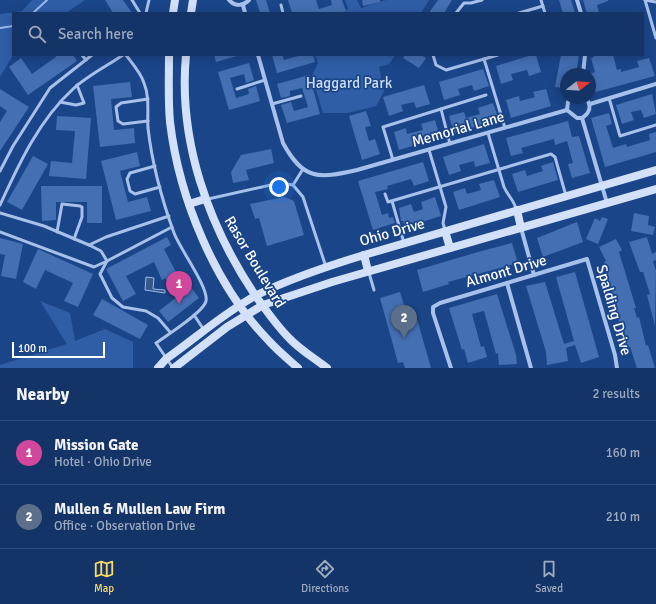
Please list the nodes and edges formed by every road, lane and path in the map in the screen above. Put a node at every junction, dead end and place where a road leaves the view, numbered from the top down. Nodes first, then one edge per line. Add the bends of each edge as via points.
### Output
1 (132, 0) edge
2 (149, 0) edge
3 (175, 0) edge
4 (193, 0) edge
5 (229, 0) edge
6 (249, 0) edge
7 (482, 0) edge
8 (541, 0) edge
9 (577, 0) edge
10 (645, 0) edge
11 (656, 2) edge
12 (243, 5) junction
13 (281, 5) dead end
14 (543, 6) junction
15 (139, 12) edge
16 (146, 12) edge
17 (173, 12) edge
18 (191, 12) edge
19 (245, 12) edge
20 (283, 12) edge
21 (457, 12) edge
22 (522, 12) edge
23 (545, 12) edge
24 (581, 12) edge
25 (656, 38) edge
26 (83, 56) edge
27 (91, 56) edge
28 (123, 56) edge
29 (126, 56) edge
30 (169, 56) edge
31 (186, 56) edge
32 (258, 56) edge
33 (433, 56) edge
34 (494, 56) edge
35 (585, 56) edge
36 (484, 59) junction
37 (86, 60) junction
38 (584, 68) edge
39 (265, 80) junction
40 (656, 85) edge
41 (77, 86) junction
42 (237, 89) dead end
43 (486, 95) dead end
44 (301, 96) dead end
45 (609, 98) junction
46 (148, 99) junction
47 (60, 102) junction
48 (596, 102) edge
49 (272, 104) junction
50 (568, 104) edge
51 (590, 104) edge
52 (441, 109) junction
53 (567, 110) junction
54 (582, 118) junction
55 (148, 121) junction
56 (656, 125) edge
57 (505, 128) junction
58 (488, 133) junction
59 (450, 144) junction
60 (429, 150) junction
61 (393, 160) junction
62 (155, 166) junction
63 (303, 169) junction
64 (499, 169) junction
65 (656, 170) edge
66 (0, 171) edge
67 (293, 185) junction
68 (440, 186) junction
69 (602, 186) junction
70 (160, 187) junction
71 (656, 189) edge
72 (385, 194) dead end
73 (566, 196) junction
74 (205, 199) junction
75 (392, 201) junction
76 (607, 203) junction
77 (189, 204) junction
78 (0, 205) edge
79 (516, 210) junction
80 (0, 214) edge
81 (169, 216) junction
82 (172, 227) junction
83 (521, 228) junction
84 (445, 231) junction
85 (0, 232) edge
86 (57, 232) junction
87 (74, 239) junction
88 (404, 243) junction
89 (89, 245) junction
90 (450, 248) junction
91 (364, 255) junction
92 (587, 259) joint
93 (106, 261) junction
94 (326, 267) junction
95 (368, 271) junction
96 (534, 275) junction
97 (507, 283) junction
98 (374, 290) dead end
99 (256, 295) junction
100 (240, 305) junction
101 (263, 305) junction
102 (194, 314) junction
103 (247, 314) junction
104 (204, 331) junction
105 (170, 332) junction
106 (166, 359) junction
107 (158, 368) edge
108 (173, 368) edge
109 (298, 368) edge
110 (327, 368) edge
111 (451, 368) edge
112 (531, 368) edge
113 (617, 368) edge

1 - 15 lane
2 - 16 lane
3 - 17 main road
4 - 18 main road
5 - 12 street via 234,4
6 - 12 street
7 - 21 lane via 471,4 464,3
8 - 14 lane
9 - 24 street
10 - 11 lane
10 - 25 lane
12 - 19 street
13 - 20 lane
14 - 22 lane
14 - 23 lane
26 - 37 lane
27 - 37 lane
28 - 41 lane
29 - 46 lane via 144,81
30 - 77 main road via 170,121
31 - 74 main road, Rasor Boulevard via 185,91 190,139
32 - 39 street
33 - 36 lane via 436,65 446,70
34 - 36 lane
35 - 38 street
36 - 57 lane
37 - 66 lane via 50,88
39 - 42 lane
39 - 49 street
40 - 45 street
41 - 47 lane
41 - 47 lane via 84,103 76,106
43 - 52 lane
44 - 49 lane
45 - 48 street
45 - 56 lane via 620,136
46 - 55 lane
46 - 55 lane via 121,103 116,107 118,121 123,124
47 - 78 lane via 48,116
49 - 63 street via 283,142
50 - 53 street
51 - 54 street via 589,112
52 - 59 lane
52 - 61 lane via 383,127
53 - 54 street via 573,117
53 - 57 street, Memorial Lane
54 - 69 street
55 - 62 lane
57 - 58 street, Memorial Lane
58 - 59 street, Memorial Lane
58 - 64 lane
59 - 60 street, Memorial Lane
60 - 61 street, Memorial Lane
60 - 68 lane
61 - 63 street, Memorial Lane via 324,177
62 - 70 lane
62 - 70 lane via 130,173 127,179 130,191 135,194
63 - 67 lane
64 - 68 lane
64 - 73 lane via 551,154 555,157
64 - 79 lane via 507,194 512,198
65 - 69 main road, Ohio Drive
67 - 74 lane via 280,183
67 - 94 lane via 303,198
68 - 75 lane
68 - 84 lane via 446,207 442,222
69 - 73 main road, Ohio Drive
69 - 76 street
70 - 81 lane
71 - 76 main road, Ohio Drive
72 - 75 lane via 388,202
73 - 79 main road, Ohio Drive
74 - 77 main road
74 - 99 main road, Rasor Boulevard via 219,235
75 - 88 lane
76 - 83 main road, Ohio Drive
77 - 100 main road via 206,249
79 - 83 main road
79 - 84 main road, Ohio Drive
80 - 86 lane
81 - 82 lane
81 - 89 lane
82 - 93 lane
82 - 102 lane via 206,290 204,307
83 - 90 main road, Ohio Drive
83 - 96 street
84 - 88 main road, Ohio Drive
84 - 90 main road
85 - 93 lane via 94,268
86 - 87 lane
86 - 87 lane via 62,204 80,206 82,216
87 - 89 lane
88 - 91 main road, Ohio Drive
89 - 93 lane via 101,251
90 - 95 main road, Ohio Drive
91 - 94 main road, Ohio Drive
91 - 95 main road
92 - 96 street, Almont Drive
92 - 113 street, Spalding Drive
93 - 105 lane via 100,274 112,298 123,307 156,317
94 - 99 main road, Ohio Drive
95 - 98 lane
95 - 101 main road, Ohio Drive
96 - 97 street, Almont Drive
97 - 111 street, Almont Drive via 433,307
97 - 112 street
99 - 100 main road, Ohio Drive
99 - 101 main road, Rasor Boulevard
100 - 103 main road
100 - 104 main road, Ohio Drive
101 - 103 main road, Ohio Drive
101 - 110 main road, Rasor Boulevard via 289,339
102 - 104 lane
102 - 105 lane
103 - 108 main road, Ohio Drive
103 - 109 main road via 268,341
104 - 106 main road, Ohio Drive
105 - 106 lane via 156,343
106 - 107 main road, Ohio Drive
106 - 108 lane

